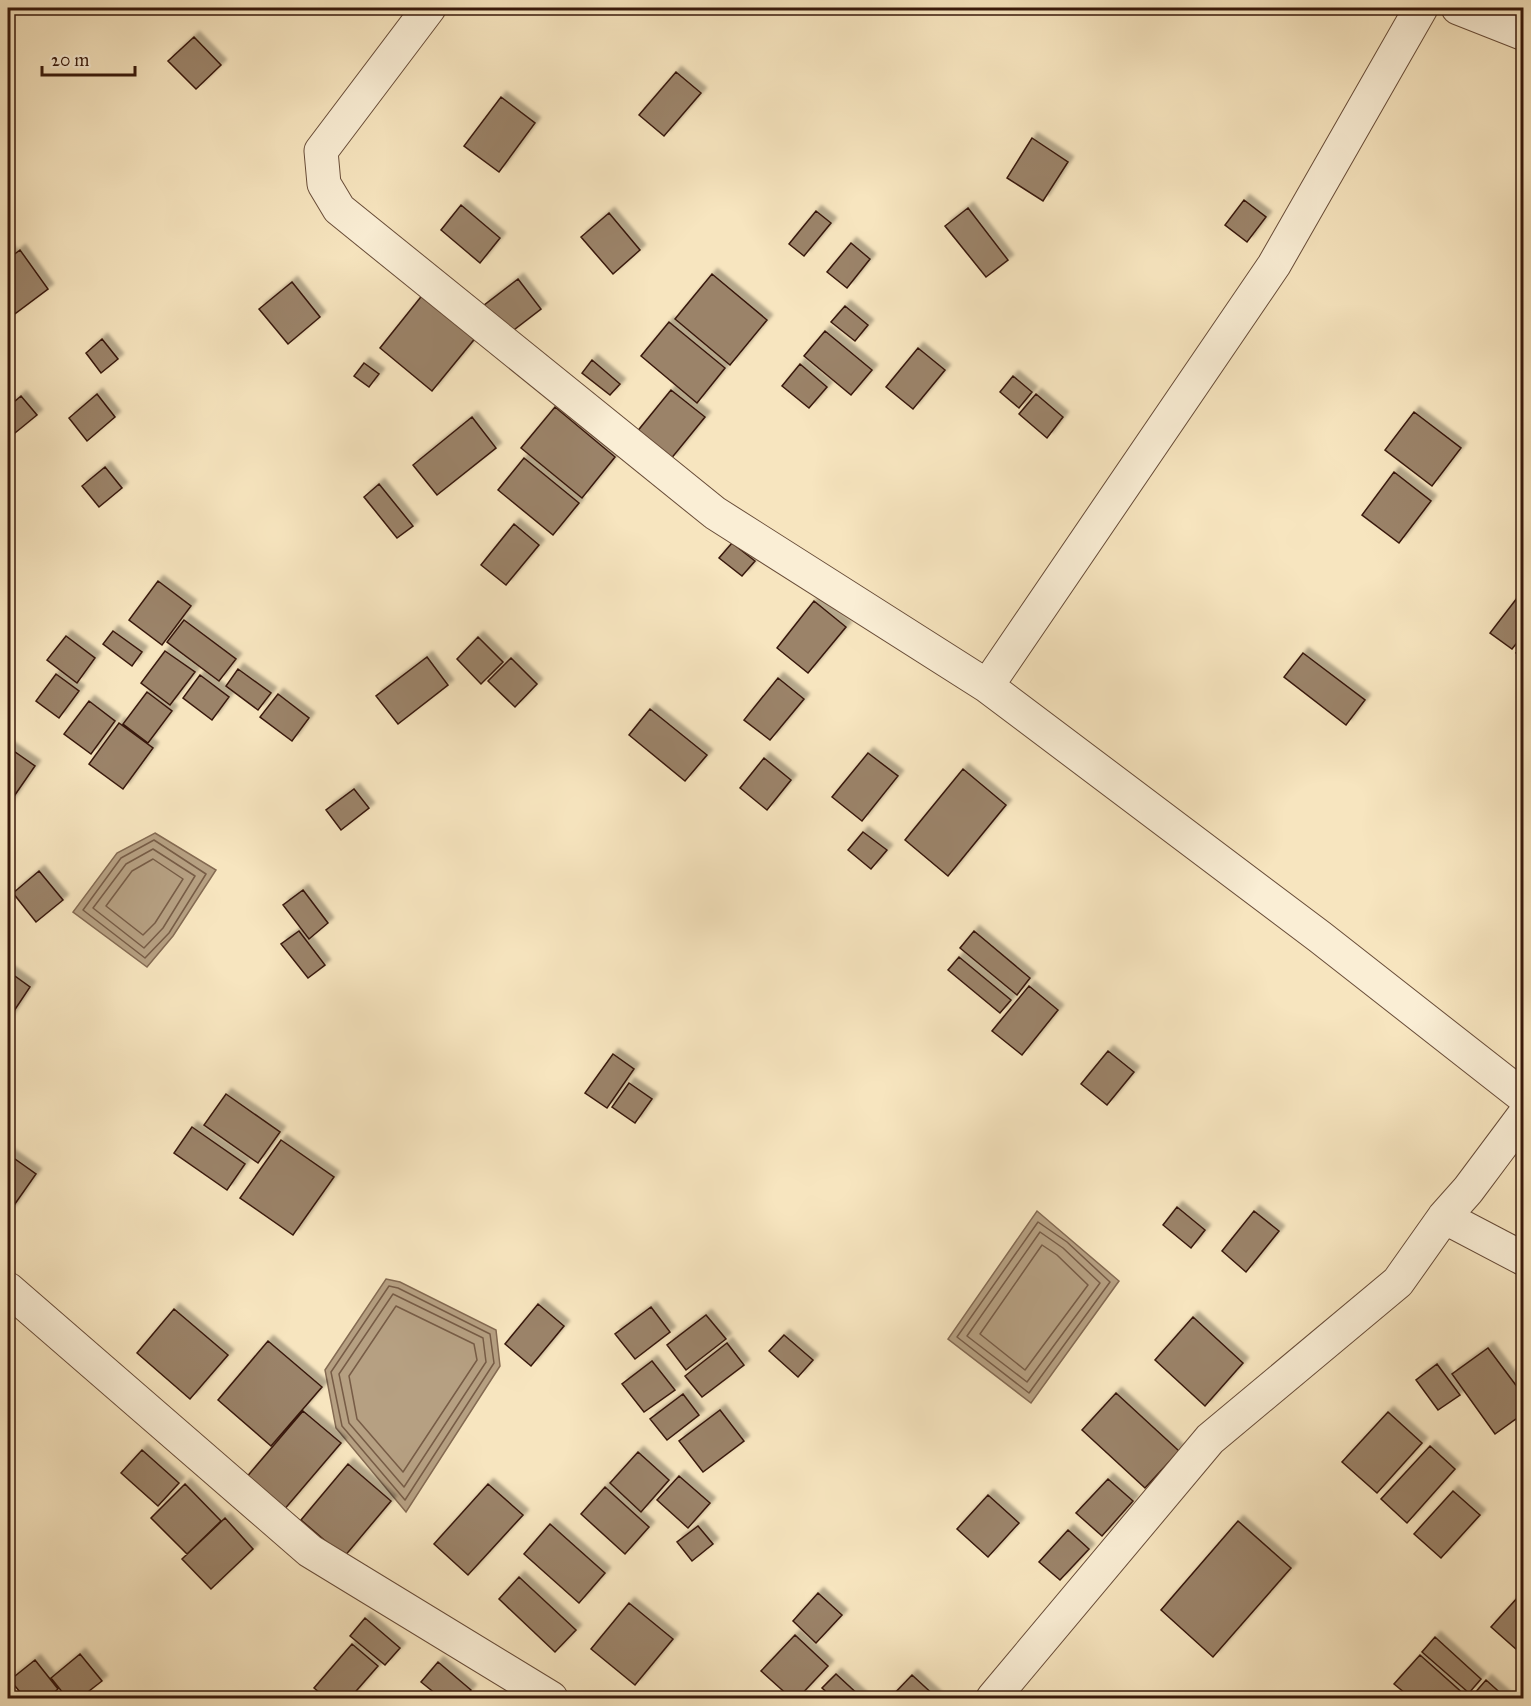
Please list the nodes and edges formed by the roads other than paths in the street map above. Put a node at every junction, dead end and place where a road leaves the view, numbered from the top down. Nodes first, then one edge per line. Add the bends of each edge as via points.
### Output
1 (429, 8) edge
2 (1421, 8) edge
3 (1458, 8) edge
4 (1524, 34) edge
5 (987, 687) junction
6 (1524, 1097) edge
7 (1524, 1115) edge
8 (1443, 1217) junction
9 (1524, 1259) edge
10 (8, 1289) edge
11 (551, 1698) edge
12 (993, 1698) edge

1 - 5 street via 321,151 324,184 339,209 715,513
2 - 5 street via 1274,266
3 - 4 street
5 - 6 street
7 - 8 street
8 - 9 street
8 - 12 street via 1398,1282 1210,1439
10 - 11 street via 310,1551

